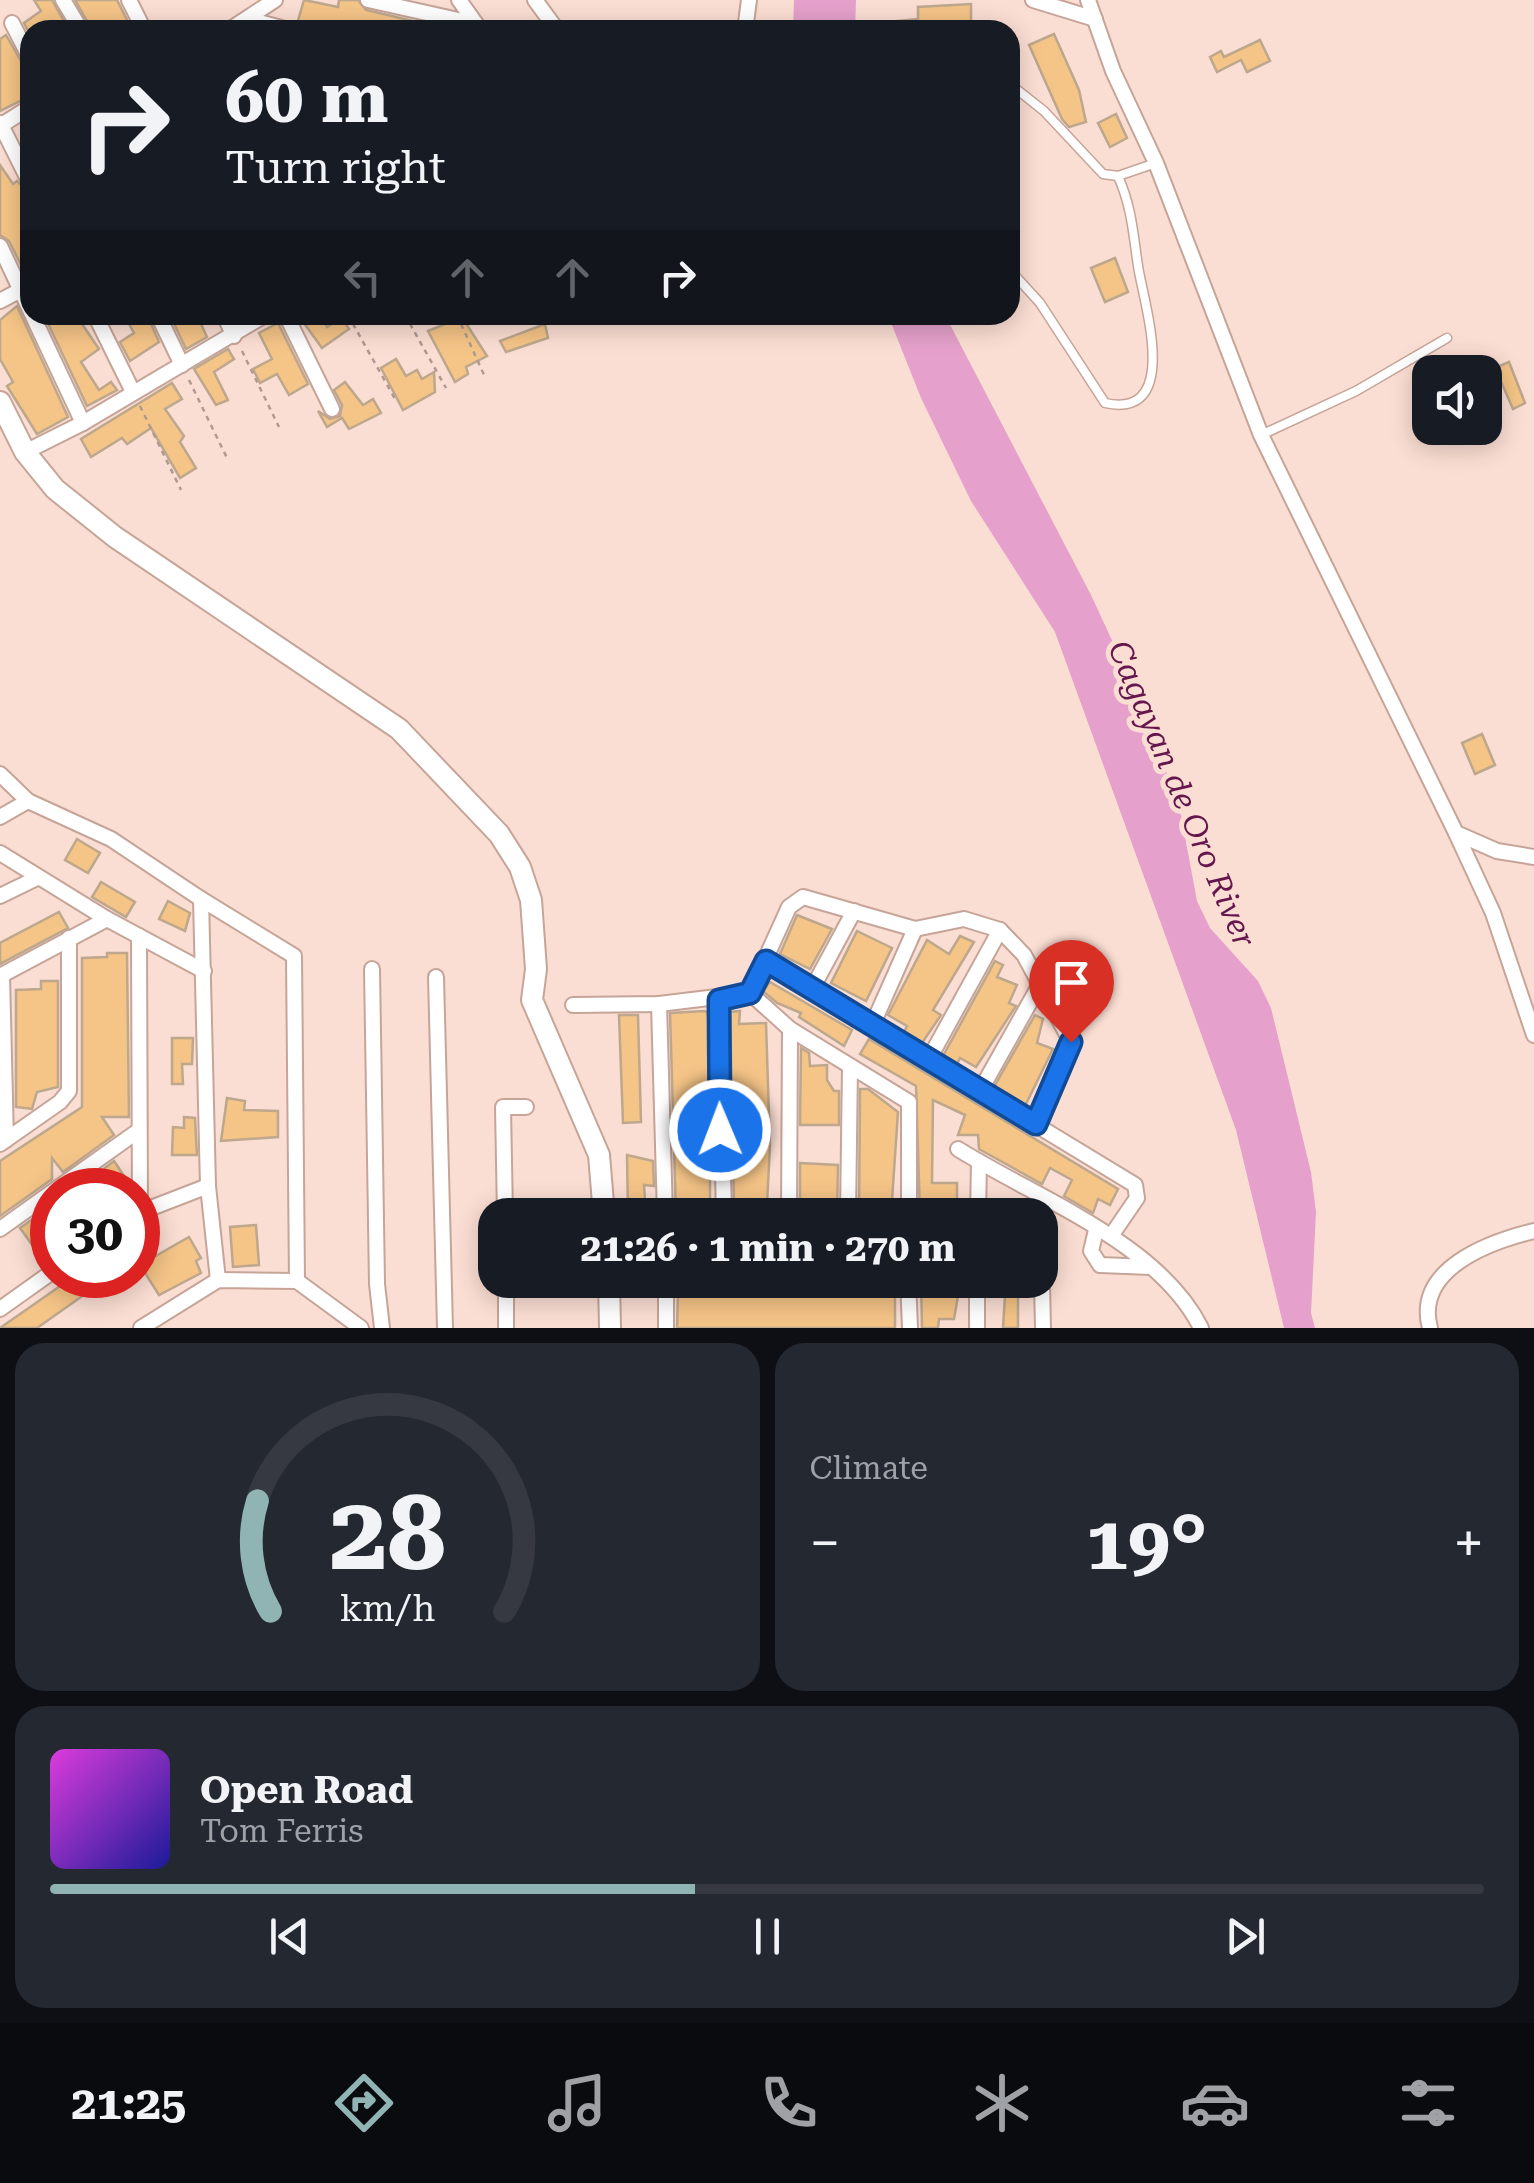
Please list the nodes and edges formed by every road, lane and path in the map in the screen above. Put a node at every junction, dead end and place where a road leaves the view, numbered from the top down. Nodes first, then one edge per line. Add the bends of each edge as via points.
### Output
1 (275, 0) edge
2 (368, 0) edge
3 (1033, 0) edge
4 (1088, 0) edge
5 (247, 19) joint
6 (251, 20) edge
7 (449, 20) edge
8 (1095, 20) junction
9 (12, 23) dead end
10 (20, 39) edge
11 (1020, 92) edge
12 (0, 124) edge
13 (1156, 162) junction
14 (20, 163) edge
15 (1118, 176) junction
16 (0, 246) edge
17 (20, 281) edge
18 (1020, 281) edge
19 (40, 325) edge
20 (100, 325) edge
21 (163, 325) edge
22 (229, 325) edge
23 (250, 325) edge
24 (291, 325) edge
25 (354, 325) edge
26 (411, 325) edge
27 (462, 325) edge
28 (234, 336) junction
29 (1447, 338) dead end
30 (182, 365) junction
31 (485, 377) dead end
32 (446, 388) dead end
33 (133, 392) junction
34 (395, 399) dead end
35 (0, 402) edge
36 (332, 409) dead end
37 (83, 423) junction
38 (279, 427) dead end
39 (1261, 435) junction
40 (25, 452) junction
41 (227, 458) dead end
42 (182, 490) dead end
43 (0, 774) edge
44 (28, 801) junction
45 (0, 817) edge
46 (1456, 832) junction
47 (0, 853) edge
48 (1534, 857) edge
49 (36, 878) junction
50 (0, 896) edge
51 (201, 898) junction
52 (854, 911) junction
53 (107, 919) junction
54 (916, 929) junction
55 (1000, 930) junction
56 (139, 936) junction
57 (68, 938) junction
58 (766, 961) junction
59 (372, 969) dead end
60 (204, 971) junction
61 (1, 975) edge
62 (436, 977) dead end
63 (1039, 986) junction
64 (813, 987) junction
65 (750, 993) junction
66 (719, 1000) junction
67 (659, 1004) junction
68 (574, 1005) dead end
69 (872, 1026) junction
70 (790, 1029) junction
71 (1534, 1034) edge
72 (928, 1059) junction
73 (850, 1066) junction
74 (980, 1090) junction
75 (526, 1106) dead end
76 (1036, 1124) junction
77 (138, 1131) junction
78 (3, 1142) edge
79 (958, 1149) dead end
80 (978, 1162) junction
81 (86, 1168) edge
82 (138, 1168) edge
83 (208, 1186) junction
84 (1040, 1196) junction
85 (505, 1198) edge
86 (603, 1198) edge
87 (664, 1198) edge
88 (724, 1198) edge
89 (789, 1198) edge
90 (848, 1198) edge
91 (909, 1198) edge
92 (978, 1198) edge
93 (160, 1204) edge
94 (30, 1208) edge
95 (0, 1229) edge
96 (1096, 1230) junction
97 (1534, 1231) edge
98 (1110, 1236) junction
99 (1154, 1267) junction
100 (218, 1280) junction
101 (297, 1281) junction
102 (30, 1288) edge
103 (506, 1298) edge
104 (609, 1298) edge
105 (666, 1298) edge
106 (909, 1298) edge
107 (977, 1298) edge
108 (0, 1309) edge
109 (1429, 1327) edge
110 (141, 1328) edge
111 (361, 1328) edge
112 (382, 1328) edge
113 (444, 1328) edge
114 (506, 1328) edge
115 (610, 1328) edge
116 (666, 1328) edge
117 (910, 1328) edge
118 (976, 1328) edge
119 (1043, 1328) edge
120 (1201, 1328) edge

1 - 5 street
2 - 7 street
3 - 8 street
4 - 8 street
5 - 6 street
8 - 13 street
9 - 10 street
11 - 15 lane via 1091,165
12 - 14 street
13 - 15 lane
13 - 39 street
15 - 18 lane via 1136,224 1156,350 1147,384 1135,399 1105,402
16 - 17 street
19 - 37 street
20 - 33 street
21 - 30 street
22 - 28 street
23 - 28 street
24 - 36 street
25 - 34 path
26 - 32 path
27 - 31 path
28 - 30 street
28 - 38 path
29 - 39 lane
30 - 33 street
30 - 41 path
33 - 37 street
33 - 42 path
35 - 40 street
37 - 40 street
39 - 46 street
40 - 86 street via 55,489 116,537 399,729 499,834 520,866 530,900 532,1000 599,1155
43 - 44 street
44 - 45 street
44 - 51 street via 111,839
46 - 48 street via 1498,851
46 - 71 street
47 - 49 street
49 - 50 street
49 - 53 street
51 - 60 street
51 - 101 street via 294,956
52 - 54 street
52 - 58 street via 810,896 795,900
52 - 64 street
53 - 56 street
53 - 57 street
54 - 55 street via 964,920
54 - 69 street
55 - 63 street via 1024,955
55 - 72 street
56 - 60 street
56 - 77 street
57 - 61 street
57 - 78 street via 72,1083 60,1102
58 - 64 street
58 - 65 street
59 - 112 street
60 - 83 street
61 - 78 street
62 - 113 street
63 - 74 street
63 - 76 street via 1071,1042
64 - 69 street
65 - 66 street
65 - 70 street
66 - 67 street
66 - 88 street
67 - 68 street
67 - 87 street
69 - 72 street
70 - 73 street
70 - 89 street
72 - 74 street
73 - 90 street
73 - 91 street via 912,1107
74 - 76 street
75 - 85 street via 503,1107
76 - 98 street via 1138,1188 1138,1198
77 - 81 street
77 - 82 street
79 - 80 street
80 - 84 street
80 - 92 street
83 - 93 street
83 - 100 street
84 - 96 street
84 - 119 street
94 - 95 street
96 - 98 street
96 - 99 street via 1091,1251 1100,1264
97 - 109 street via 1497,1240 1454,1264 1433,1288
98 - 99 street
99 - 120 street
100 - 101 street
100 - 110 street
101 - 111 street
102 - 108 street
103 - 114 street
104 - 115 street
105 - 116 street
106 - 117 street
107 - 118 street

